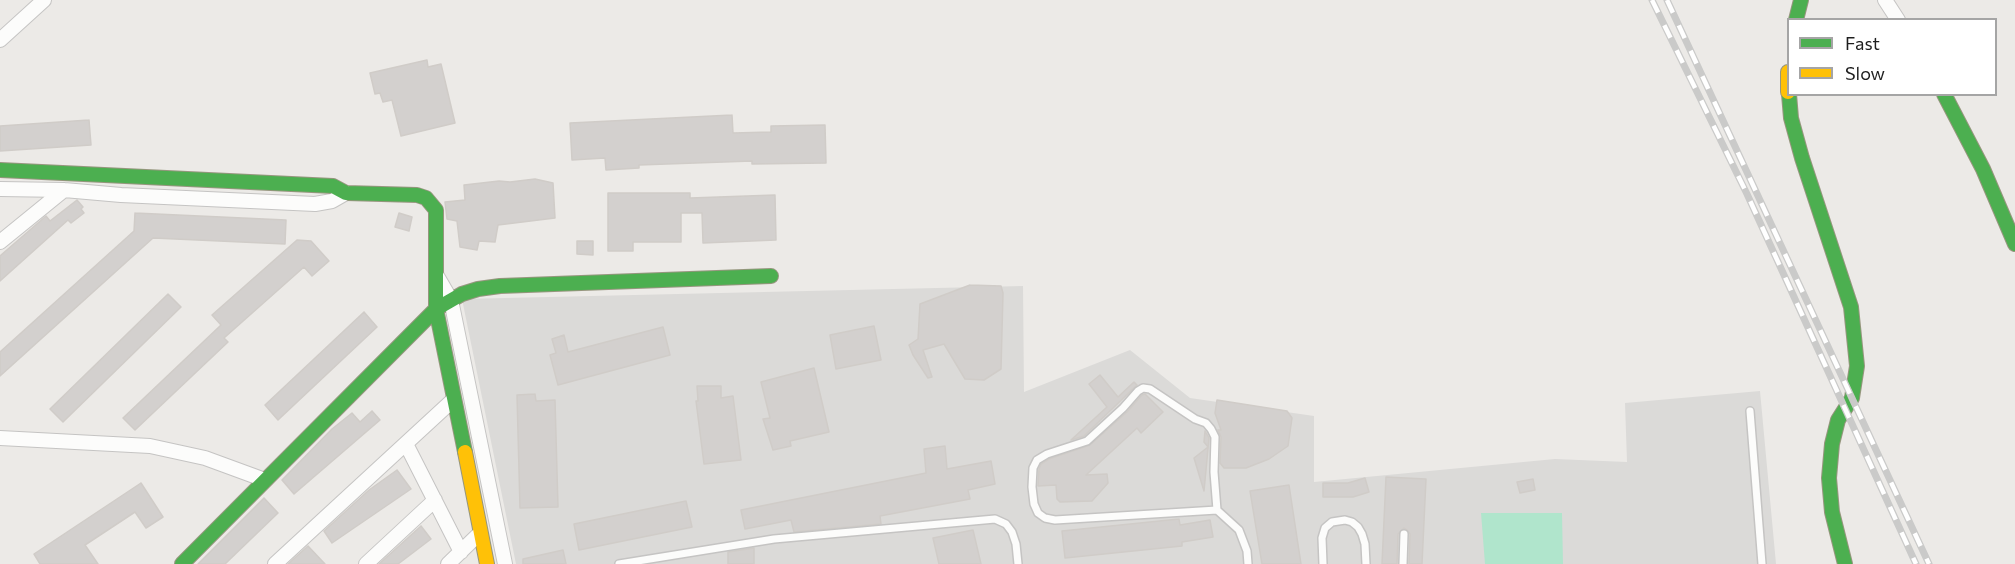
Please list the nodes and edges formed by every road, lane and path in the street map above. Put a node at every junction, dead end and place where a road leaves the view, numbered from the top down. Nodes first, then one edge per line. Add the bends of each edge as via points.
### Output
1 (44, 0) edge
2 (1801, 0) edge
3 (1885, 0) edge
4 (1796, 18) edge
5 (1897, 18) edge
6 (0, 40) edge
7 (1789, 96) edge
8 (1945, 96) edge
9 (0, 170) edge
10 (121, 176) junction
11 (0, 189) edge
12 (64, 190) junction
13 (346, 193) junction
14 (121, 195) junction
15 (0, 242) edge
16 (2015, 244) edge
17 (437, 276) junction
18 (771, 276) dead end
19 (451, 300) junction
20 (436, 309) junction
21 (453, 400) junction
22 (1750, 411) dead end
23 (0, 438) edge
24 (406, 444) junction
25 (264, 480) junction
26 (435, 500) junction
27 (1218, 510) junction
28 (480, 533) junction
29 (1404, 534) dead end
30 (461, 552) junction
31 (182, 564) edge
32 (275, 564) edge
33 (366, 564) edge
34 (448, 564) edge
35 (487, 564) edge
36 (505, 564) edge
37 (619, 564) edge
38 (1018, 564) edge
39 (1248, 564) edge
40 (1323, 564) edge
41 (1366, 564) edge
42 (1403, 564) edge
43 (1762, 564) edge
44 (1845, 564) edge

1 - 6 street
2 - 4 street
3 - 5 street
7 - 44 street via 1802,159 1851,307 1857,366 1852,398 1838,420 1829,478 1832,512
8 - 16 street via 1983,169
9 - 10 street
10 - 13 street via 333,186
10 - 14 street
11 - 12 street
12 - 14 street
12 - 15 street
13 - 14 street via 315,204
13 - 17 street via 426,198 436,210
17 - 19 street
17 - 20 street
18 - 19 street via 500,286 478,289
19 - 20 street
19 - 36 street
20 - 21 street
20 - 25 street
21 - 24 street
21 - 28 street
22 - 43 lane
23 - 25 street via 159,448 206,458
24 - 26 street
24 - 32 street
25 - 31 street
26 - 30 street
26 - 33 street
27 - 27 lane via 1212,429 1150,389 1137,391 1087,441 1047,454 1033,468 1034,504 1045,518
27 - 39 lane via 1239,530
28 - 30 street
28 - 35 street
29 - 42 lane
30 - 34 street
37 - 38 lane via 774,539 995,519 1012,532
40 - 41 lane via 1325,528 1345,520 1358,526 1362,534

